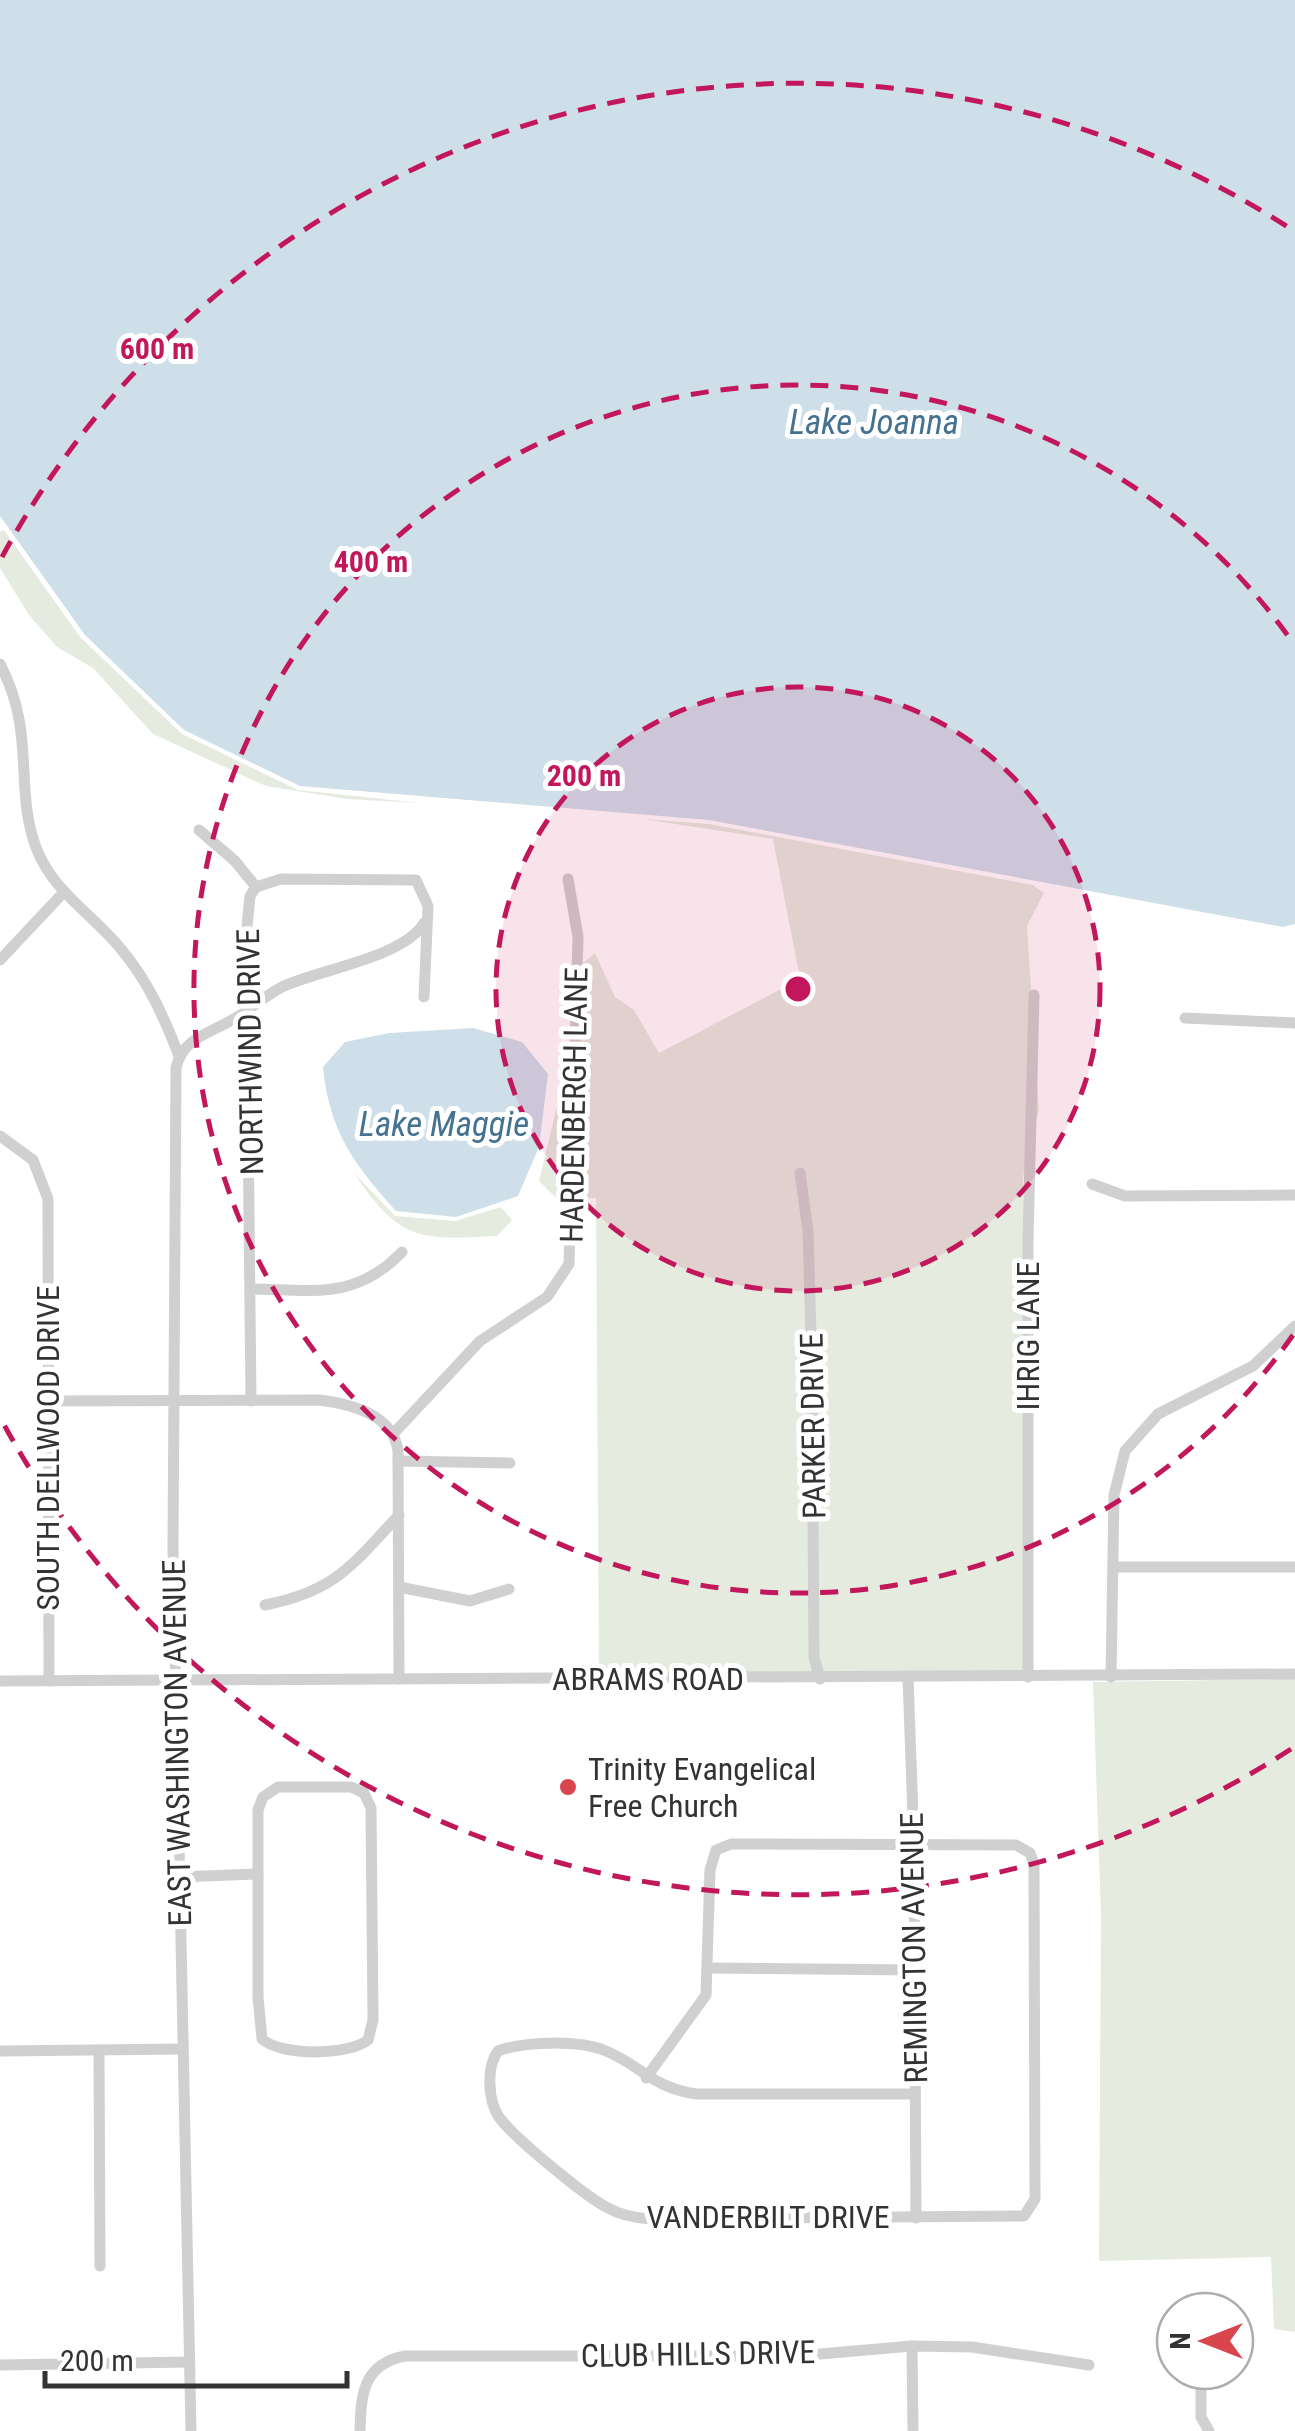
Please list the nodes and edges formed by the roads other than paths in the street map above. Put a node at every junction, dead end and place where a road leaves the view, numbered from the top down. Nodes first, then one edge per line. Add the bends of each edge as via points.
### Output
1 (0, 664) edge
2 (199, 830) dead end
3 (568, 879) dead end
4 (256, 887) junction
5 (64, 892) junction
6 (424, 924) junction
7 (0, 960) edge
8 (1034, 994) dead end
9 (424, 998) dead end
10 (249, 1010) junction
11 (1185, 1018) dead end
12 (1295, 1023) edge
13 (179, 1056) junction
14 (0, 1136) edge
15 (800, 1173) dead end
16 (1092, 1184) dead end
17 (1295, 1195) edge
18 (402, 1252) dead end
19 (252, 1289) junction
20 (1295, 1326) edge
21 (48, 1401) junction
22 (174, 1401) junction
23 (251, 1401) junction
24 (393, 1434) junction
25 (398, 1462) junction
26 (510, 1463) dead end
27 (398, 1514) junction
28 (1295, 1567) edge
29 (1114, 1568) junction
30 (399, 1588) junction
31 (509, 1588) dead end
32 (266, 1605) dead end
33 (1295, 1674) edge
34 (1111, 1676) junction
35 (1028, 1677) junction
36 (908, 1678) junction
37 (400, 1679) junction
38 (820, 1679) junction
39 (48, 1681) junction
40 (0, 1682) edge
41 (178, 1682) junction
42 (914, 1844) junction
43 (258, 1874) junction
44 (179, 1877) junction
45 (710, 1968) junction
46 (915, 1970) junction
47 (183, 2049) junction
48 (0, 2050) edge
49 (99, 2050) junction
50 (646, 2078) junction
51 (915, 2094) junction
52 (916, 2218) junction
53 (100, 2266) dead end
54 (912, 2346) junction
55 (189, 2362) junction
56 (1089, 2365) dead end
57 (0, 2366) edge
58 (1201, 2391) edge
59 (191, 2431) edge
60 (360, 2431) edge
61 (913, 2431) edge
62 (1209, 2431) edge

1 - 5 street via 24,724 36,848
2 - 4 street
3 - 24 street, HARDENBERGH LANE via 578,937 569,1264 547,1297 480,1341
4 - 6 street via 282,879 409,876 425,891
4 - 10 street, NORTHWIND DRIVE via 246,929
5 - 7 street
5 - 13 street via 140,972
6 - 9 street
6 - 10 street via 409,942 283,987
8 - 35 street, IHRIG LANE
10 - 13 street via 188,1043
10 - 19 street, NORTHWIND DRIVE
11 - 12 street
13 - 22 street, EAST WASHINGTON AVENUE
14 - 21 street, SOUTH DELLWOOD DRIVE via 23,1149 42,1174
15 - 38 street, PARKER DRIVE via 809,1256 814,1657
16 - 17 street via 1126,1196
18 - 19 street via 374,1278 345,1288
19 - 23 street, NORTHWIND DRIVE
20 - 29 street via 1269,1355 1158,1414 1134,1437 1116,1479
21 - 22 street
21 - 39 street, SOUTH DELLWOOD DRIVE
22 - 23 street
22 - 41 street, EAST WASHINGTON AVENUE
23 - 24 street via 340,1402 368,1413
24 - 25 street
25 - 26 street
25 - 27 street
27 - 30 street
27 - 32 street via 330,1586
28 - 29 street
29 - 34 street
30 - 31 street via 470,1601
30 - 37 street
33 - 34 street, ABRAMS ROAD
34 - 35 street, ABRAMS ROAD
35 - 36 street, ABRAMS ROAD
36 - 38 street, ABRAMS ROAD
36 - 42 street, REMINGTON AVENUE
37 - 38 street, ABRAMS ROAD
37 - 41 street, ABRAMS ROAD
39 - 40 street, ABRAMS ROAD
39 - 41 street, ABRAMS ROAD
41 - 44 street, EAST WASHINGTON AVENUE
42 - 45 street via 732,1844 716,1850
42 - 46 street, REMINGTON AVENUE
42 - 52 street, VANDERBILT DRIVE via 1008,1843 1030,1854 1034,1884 1034,2206 1018,2218
43 - 43 street via 258,1810 272,1790 351,1787 364,1793 371,1808 373,2020 363,2044 283,2048 262,2038
43 - 44 street
44 - 47 street, EAST WASHINGTON AVENUE
45 - 46 street
45 - 50 street via 702,2003
46 - 51 street, REMINGTON AVENUE
47 - 49 street
47 - 55 street, EAST WASHINGTON AVENUE
48 - 49 street
49 - 53 street
50 - 51 street, VANDERBILT DRIVE via 696,2094
50 - 52 street, VANDERBILT DRIVE via 607,2052 511,2046 491,2064 491,2097 506,2125 596,2201 624,2215
51 - 52 street, REMINGTON AVENUE
54 - 56 street, CLUB HILLS DRIVE via 972,2347
54 - 60 street, CLUB HILLS DRIVE via 797,2356 405,2356 368,2376
54 - 61 street
55 - 57 street
55 - 59 street, EAST WASHINGTON AVENUE
58 - 62 street via 1201,2417

